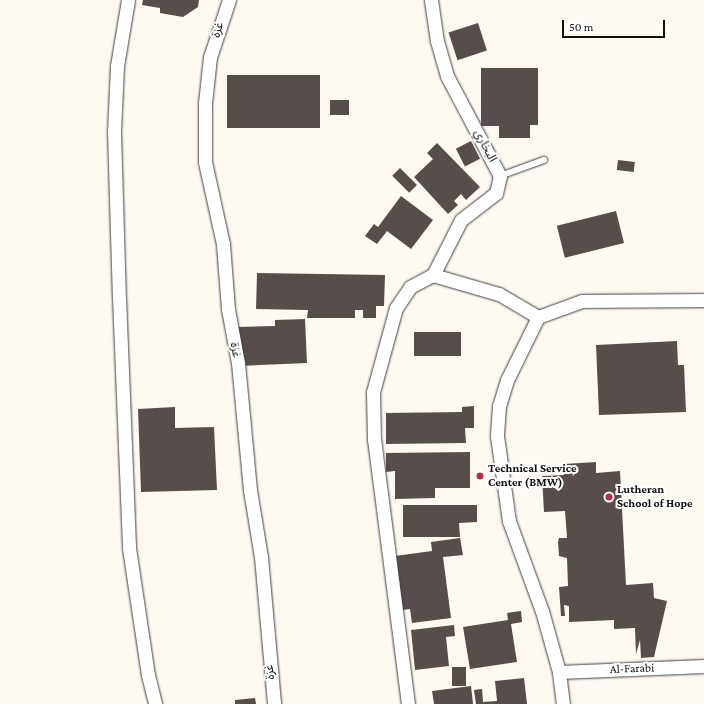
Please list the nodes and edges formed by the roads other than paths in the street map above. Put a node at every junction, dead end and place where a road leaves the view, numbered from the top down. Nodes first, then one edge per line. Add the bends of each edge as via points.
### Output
1 (128, 0) edge
2 (229, 0) edge
3 (431, 0) edge
4 (544, 160) dead end
5 (500, 176) junction
6 (434, 275) junction
7 (704, 300) edge
8 (538, 317) junction
9 (704, 666) edge
10 (559, 672) junction
11 (155, 704) edge
12 (274, 704) edge
13 (408, 704) edge
14 (563, 704) edge

1 - 11 street via 117,66 114,132 120,336 129,548 148,675
2 - 12 street, غزة via 210,57 205,103 205,162 223,244 228,310 238,364 249,483 261,557
3 - 5 street, البخاري via 437,41 447,76
4 - 5 lane
5 - 6 street, البخاري via 496,193 461,220
6 - 8 street via 499,294
6 - 13 street via 410,287 396,308 373,392 374,440
7 - 8 street via 582,301
8 - 10 street via 507,380 499,406 497,436 509,521 542,611
9 - 10 street, Al-Farabi
10 - 14 street

